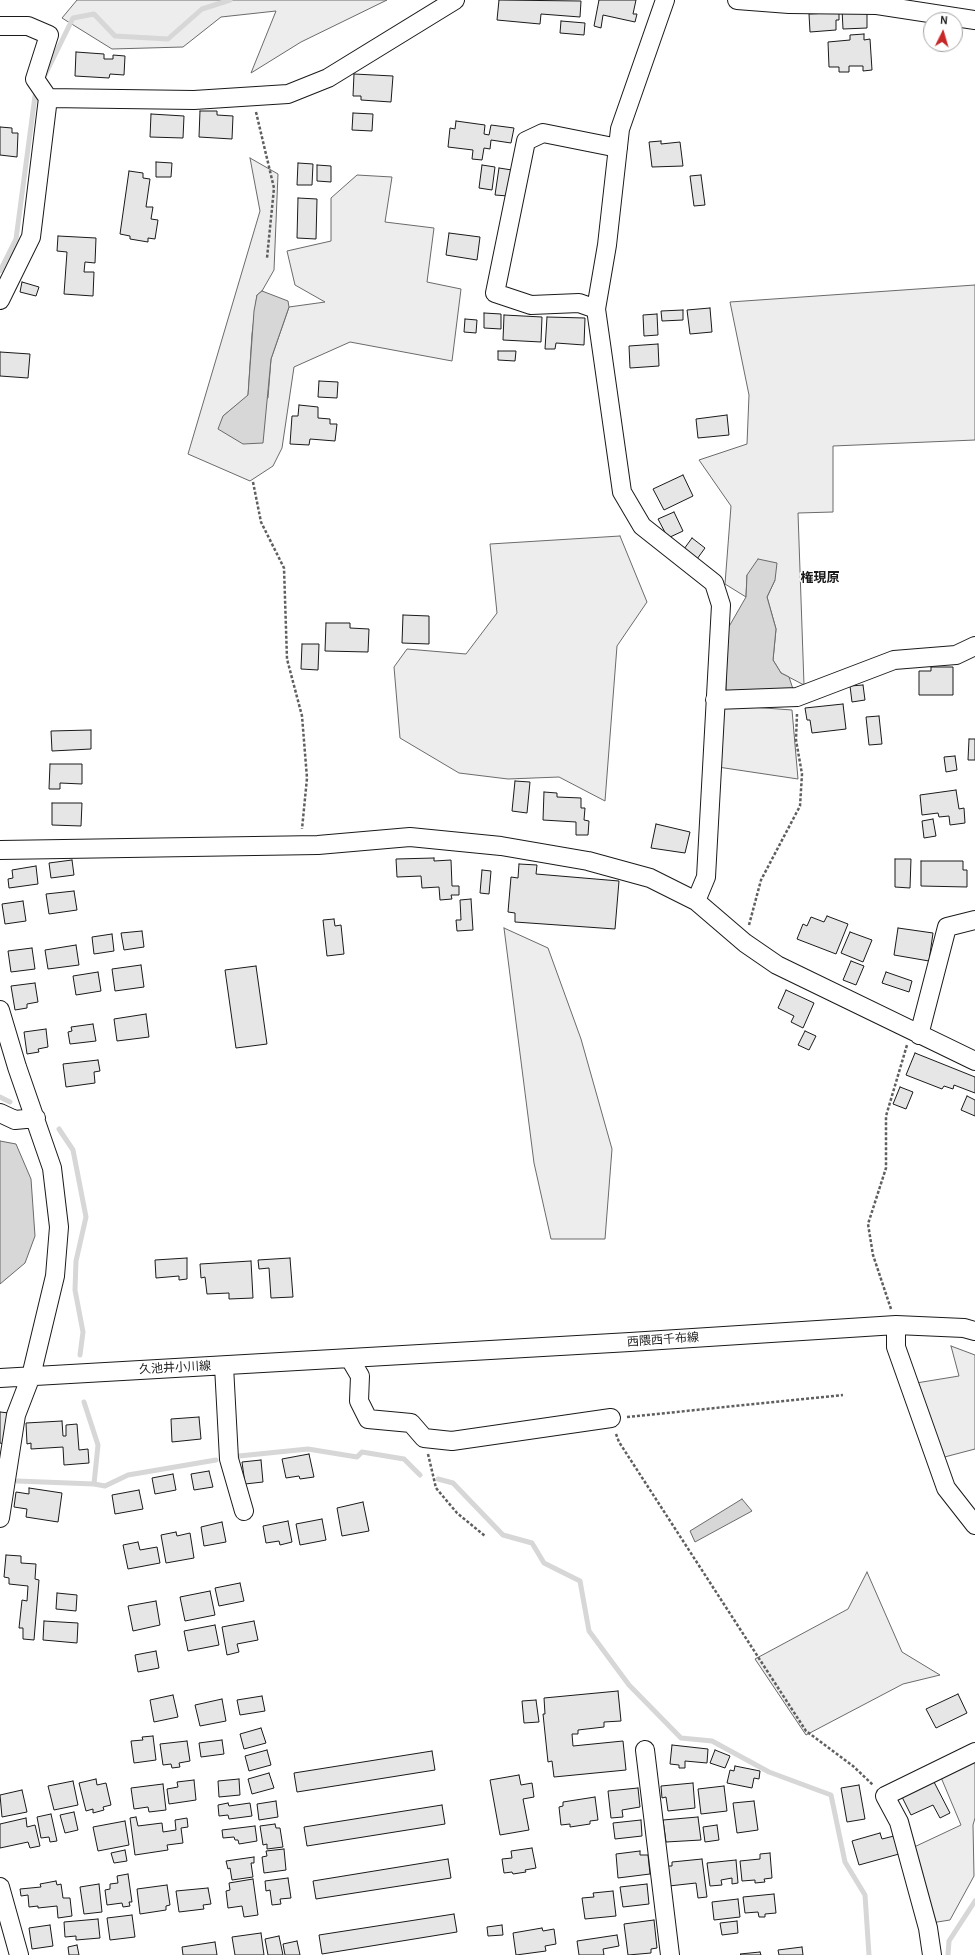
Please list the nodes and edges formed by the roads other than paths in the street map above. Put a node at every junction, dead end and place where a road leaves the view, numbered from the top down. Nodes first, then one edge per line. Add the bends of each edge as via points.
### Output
1 (455, 0) edge
2 (665, 0) edge
3 (737, 0) edge
4 (975, 20) edge
5 (0, 26) edge
6 (48, 98) junction
7 (618, 148) junction
8 (0, 300) edge
9 (596, 309) junction
10 (975, 646) edge
11 (715, 700) junction
12 (0, 850) edge
13 (696, 901) junction
14 (975, 920) edge
15 (0, 1010) edge
16 (919, 1034) junction
17 (975, 1061) edge
18 (0, 1113) edge
19 (36, 1118) junction
20 (896, 1325) junction
21 (975, 1331) edge
22 (350, 1359) junction
23 (224, 1366) junction
24 (31, 1376) junction
25 (0, 1378) edge
26 (611, 1418) road end
27 (244, 1511) dead end
28 (0, 1518) edge
29 (975, 1525) edge
30 (644, 1750) dead end
31 (975, 1752) edge
32 (0, 1887) edge
33 (19, 1955) edge
34 (670, 1955) edge
35 (932, 1955) edge

1 - 6 street via 328,78 288,94 194,100
2 - 7 street via 620,129
3 - 4 street via 789,4 877,5
5 - 6 street via 28,26 49,35 35,79
6 - 8 street via 31,237
7 - 9 street via 607,245
7 - 9 street via 543,134 526,141 495,293 531,305 579,303
9 - 11 street via 622,492 642,526 714,583 721,605
10 - 11 street via 956,655 894,660 797,698
11 - 13 street via 706,877
12 - 13 street via 300,845 410,837 501,846 588,861 650,878
13 - 16 street via 745,943 777,965
14 - 16 street via 947,927
15 - 19 street
16 - 17 street
18 - 19 street via 16,1120
19 - 24 street via 52,1168 59,1226 56,1276
20 - 21 street, 西隈西千布線 via 964,1328
20 - 22 street, 西隈西千布線
20 - 29 street via 896,1347 946,1488
22 - 23 street, 久池井小川線
22 - 26 street via 360,1376 359,1401 368,1419 411,1423 424,1438 452,1441
23 - 24 street, 久池井小川線
23 - 27 street via 229,1459
24 - 25 street, 久池井小川線
24 - 28 street via 16,1415
30 - 34 street
31 - 35 street via 885,1796 899,1822 928,1928
32 - 33 street

